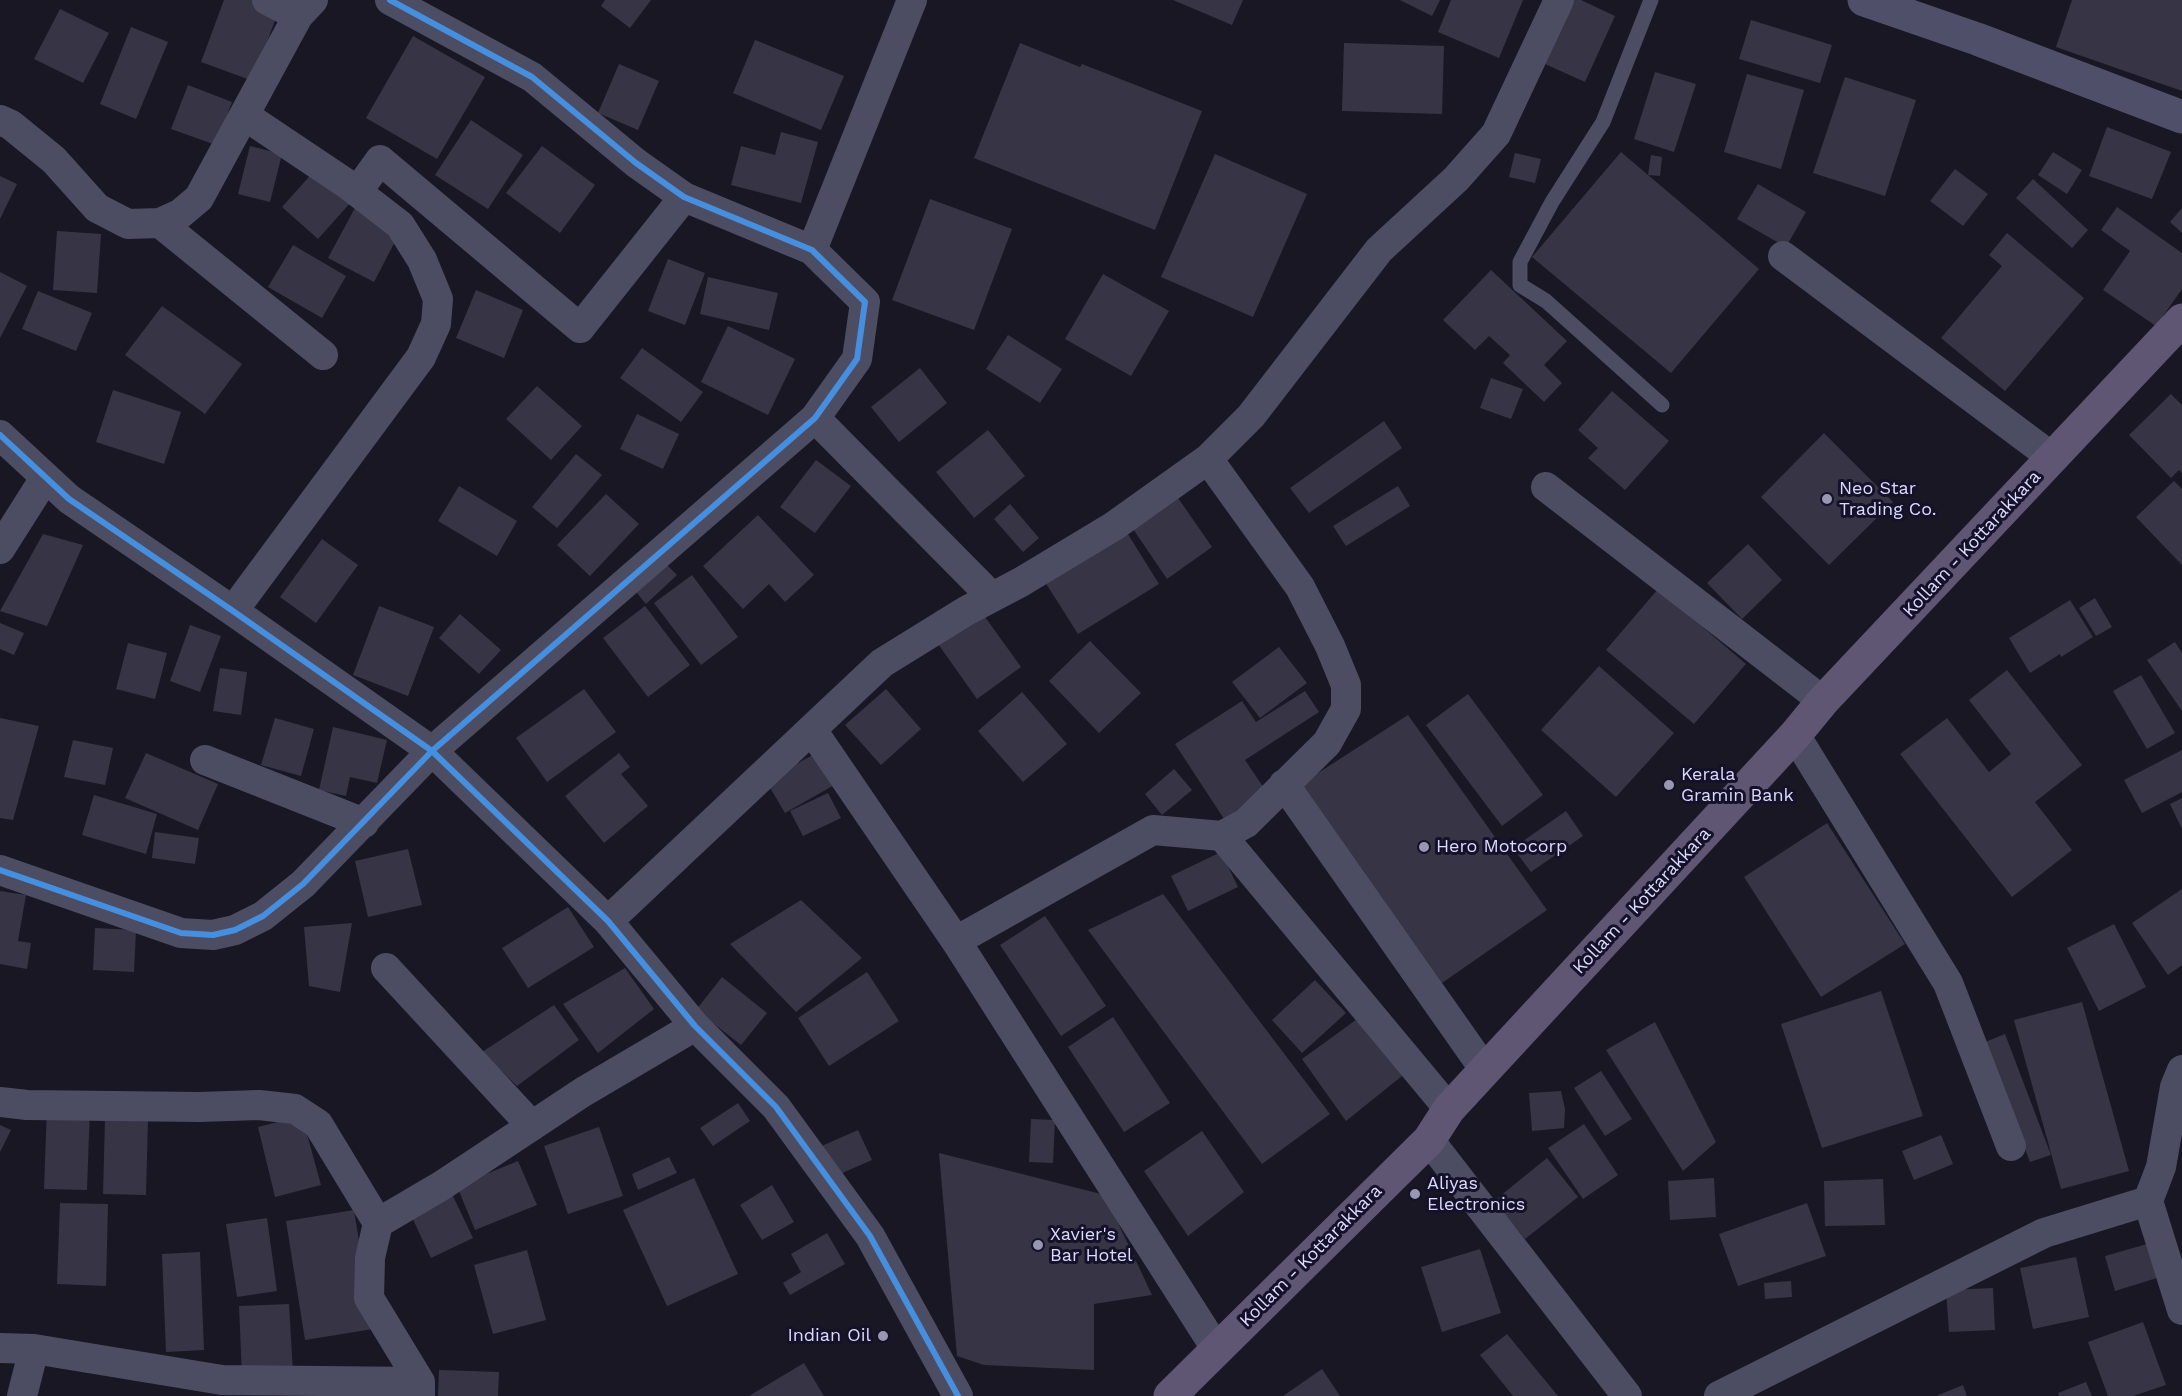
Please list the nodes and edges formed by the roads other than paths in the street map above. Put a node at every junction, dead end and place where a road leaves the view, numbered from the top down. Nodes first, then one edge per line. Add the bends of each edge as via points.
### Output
1 (267, 0) edge
2 (390, 0) edge
3 (912, 0) edge
4 (1559, 0) edge
5 (1651, 0) edge
6 (1864, 0) edge
7 (306, 8) edge
8 (244, 115) junction
9 (2182, 117) edge
10 (0, 120) edge
11 (357, 192) junction
12 (684, 197) junction
13 (160, 222) junction
14 (812, 250) junction
15 (1783, 256) dead end
16 (2182, 320) edge
17 (322, 356) dead end
18 (1662, 405) dead end
19 (815, 418) junction
20 (0, 435) edge
21 (2053, 458) junction
22 (1208, 459) junction
23 (45, 478) junction
24 (1546, 487) dead end
25 (0, 549) edge
26 (992, 597) junction
27 (234, 611) junction
28 (1823, 701) junction
29 (812, 730) junction
30 (1795, 735) junction
31 (432, 751) junction
32 (205, 760) dead end
33 (1284, 784) junction
34 (364, 823) junction
35 (1222, 836) junction
36 (0, 870) edge
37 (608, 921) junction
38 (956, 941) junction
39 (386, 968) dead end
40 (695, 1026) junction
41 (1485, 1070) junction
42 (2182, 1070) edge
43 (0, 1102) edge
44 (1449, 1109) junction
45 (532, 1126) junction
46 (1429, 1140) junction
47 (2011, 1146) dead end
48 (2148, 1201) junction
49 (378, 1223) junction
50 (2182, 1310) edge
51 (0, 1348) edge
52 (34, 1349) junction
53 (1217, 1350) junction
54 (420, 1389) edge
55 (22, 1396) edge
56 (958, 1396) edge
57 (1170, 1396) edge
58 (1627, 1396) edge
59 (1719, 1396) edge

1 - 7 street
2 - 12 street via 532,77 636,163
3 - 14 street
4 - 22 street via 1496,134 1456,179 1378,250 1251,416
5 - 18 lane via 1603,122 1520,261 1520,285 1546,300
6 - 9 street
7 - 8 street
8 - 11 street
8 - 13 street via 199,198 180,214
10 - 13 street via 54,160 104,212 128,224
11 - 12 street via 380,160 580,328
11 - 27 street via 400,225 422,260 438,299 436,324 421,357
12 - 14 street
13 - 17 street
14 - 19 street via 866,302 857,359
15 - 21 street
16 - 21 main road, Kollam - Kottarakkara
19 - 26 street
19 - 31 street
20 - 23 street
21 - 28 main road, Kollam - Kottarakkara
22 - 26 street via 1114,526
22 - 33 street via 1300,587 1346,685 1346,709 1327,743
23 - 25 street
23 - 27 street via 69,499
24 - 28 street
26 - 29 street via 882,663
27 - 31 street
28 - 30 main road, Kollam - Kottarakkara
29 - 37 street
29 - 38 street
30 - 41 main road, Kollam - Kottarakkara
30 - 47 street via 1948,983
31 - 34 street
31 - 37 street
32 - 34 street
33 - 35 street via 1246,823
33 - 41 street
34 - 36 street via 303,884 263,916 235,930 213,935 181,933
35 - 38 street via 1153,830
35 - 44 street
37 - 40 street
38 - 53 street
39 - 45 street
40 - 45 street
40 - 56 street via 776,1107 870,1236
41 - 44 main road, Kollam - Kottarakkara
42 - 48 street via 2175,1087 2161,1167
43 - 49 street via 295,1109 318,1124
44 - 46 main road, Kollam - Kottarakkara
45 - 49 street
46 - 53 main road, Kollam - Kottarakkara
46 - 58 street
48 - 50 street
48 - 59 street via 2044,1233
49 - 54 street via 370,1258 369,1298
51 - 52 street
52 - 54 street via 222,1380
52 - 55 street
53 - 57 main road, Kollam - Kottarakkara

